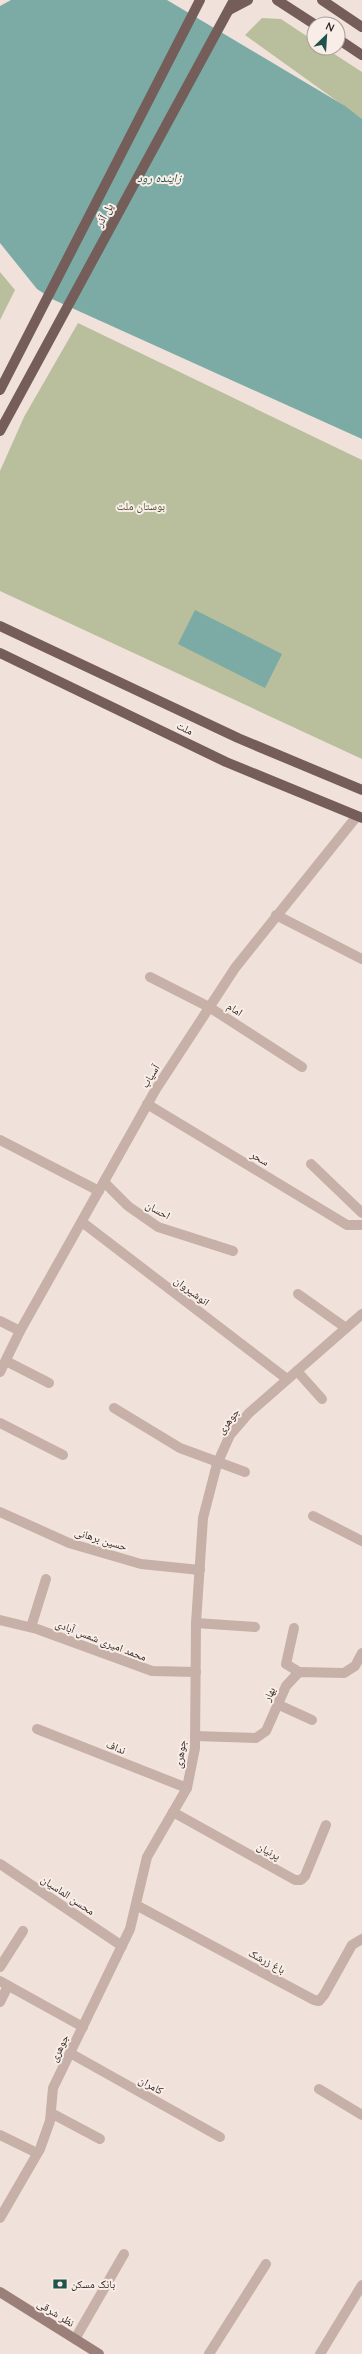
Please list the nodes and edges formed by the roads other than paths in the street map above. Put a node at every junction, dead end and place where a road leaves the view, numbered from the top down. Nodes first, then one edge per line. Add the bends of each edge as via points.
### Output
1 (200, 0) edge
2 (234, 0) edge
3 (248, 0) edge
4 (276, 0) edge
5 (322, 0) edge
6 (330, 4) edge
7 (229, 10) junction
8 (306, 19) edge
9 (362, 26) edge
10 (346, 44) edge
11 (362, 55) edge
12 (0, 390) edge
13 (0, 431) edge
14 (2, 626) edge
15 (0, 653) edge
16 (362, 790) edge
17 (360, 817) edge
18 (276, 915) junction
19 (362, 959) edge
20 (150, 977) dead end
21 (209, 1007) junction
22 (302, 1067) dead end
23 (147, 1104) junction
24 (0, 1140) edge
25 (311, 1164) dead end
26 (101, 1187) junction
27 (362, 1213) edge
28 (82, 1222) junction
29 (362, 1225) edge
30 (233, 1251) dead end
31 (298, 1294) dead end
32 (362, 1314) edge
33 (0, 1321) edge
34 (346, 1328) junction
35 (20, 1331) junction
36 (6, 1361) junction
37 (297, 1371) junction
38 (0, 1372) edge
39 (287, 1379) junction
40 (49, 1384) dead end
41 (322, 1399) dead end
42 (114, 1408) dead end
43 (0, 1423) edge
44 (63, 1455) dead end
45 (217, 1464) junction
46 (245, 1472) dead end
47 (0, 1512) edge
48 (313, 1516) dead end
49 (362, 1541) edge
50 (200, 1570) junction
51 (46, 1579) dead end
52 (0, 1620) edge
53 (196, 1623) junction
54 (255, 1627) dead end
55 (32, 1628) junction
56 (294, 1628) dead end
57 (362, 1653) edge
58 (196, 1672) junction
59 (299, 1672) junction
60 (277, 1704) junction
61 (312, 1720) dead end
62 (38, 1729) dead end
63 (195, 1736) junction
64 (186, 1788) junction
65 (173, 1812) junction
66 (326, 1825) dead end
67 (0, 1864) edge
68 (136, 1905) junction
69 (23, 1931) dead end
70 (362, 1939) edge
71 (122, 1946) junction
72 (0, 1967) edge
73 (4, 1984) edge
74 (0, 2002) edge
75 (83, 2027) junction
76 (70, 2053) junction
77 (319, 2089) dead end
78 (51, 2113) junction
79 (362, 2115) edge
80 (0, 2135) edge
81 (220, 2137) dead end
82 (100, 2139) dead end
83 (37, 2153) junction
84 (0, 2218) edge
85 (124, 2254) dead end
86 (266, 2264) dead end
87 (362, 2285) edge
88 (0, 2292) edge
89 (75, 2339) junction
90 (99, 2354) edge
91 (209, 2354) edge
92 (320, 2354) edge

1 - 12 main road, پل آذر
2 - 7 main road, پل آذر
3 - 7 main road
4 - 8 main road
5 - 6 main road
6 - 9 main road
7 - 13 main road, پل آذر
10 - 11 main road
14 - 16 main road, ملت via 238,738
15 - 17 main road, ملت via 226,762
17 - 18 street, آسیاب
18 - 19 street
18 - 21 street, آسیاب via 234,968
20 - 21 street, امام
21 - 22 street, امام
21 - 23 street, آسیاب
23 - 26 street, آسیاب
23 - 29 street, سحر via 347,1225
24 - 26 street, احسان
25 - 27 street
26 - 28 street, آسیاب
26 - 30 street, احسان via 158,1227
28 - 35 street, آسیاب
28 - 39 street, انوشیروان
31 - 34 street
32 - 34 street, جوهری
33 - 35 street
34 - 37 street, جوهری
35 - 36 street, آسیاب
36 - 38 street, آسیاب
36 - 40 street
37 - 39 street, جوهری
37 - 41 street
39 - 45 street, جوهری via 249,1413 230,1435
42 - 45 street via 180,1448
43 - 44 street
45 - 46 street
45 - 50 street, جوهری via 203,1518
47 - 50 street, حسین برهانی via 69,1543 133,1562
48 - 49 street
50 - 53 street, جوهری
51 - 55 street
52 - 55 street, محمد امیری شمس آبادی
53 - 54 street
53 - 58 street, جوهری
55 - 58 street, محمد امیری شمس آبادی via 152,1671
56 - 59 street via 286,1664
57 - 59 street via 355,1666 344,1673
58 - 63 street, جوهری
59 - 60 street, بهار via 286,1686
60 - 61 street
60 - 63 street, بهار via 266,1731 256,1738
62 - 64 street, نداف
63 - 64 street, جوهری via 195,1748
64 - 65 street, جوهری
65 - 66 street, پرنیان via 295,1880 301,1880
65 - 68 street, جوهری via 147,1857
67 - 71 street, محسن الماسیان
68 - 70 street, باغ زرشک via 319,2001 352,1945
68 - 71 street, جوهری
69 - 72 street
71 - 75 street, جوهری
73 - 74 street
73 - 75 street
75 - 76 street, جوهری
76 - 78 street, جوهری via 53,2088
76 - 81 street, کامران
77 - 79 street
78 - 82 street
78 - 83 street, جوهری
80 - 83 street
83 - 84 street, جوهری
85 - 89 street
86 - 91 street
87 - 92 street
88 - 89 main road, نظر شرقی
89 - 90 main road, نظر شرقی

